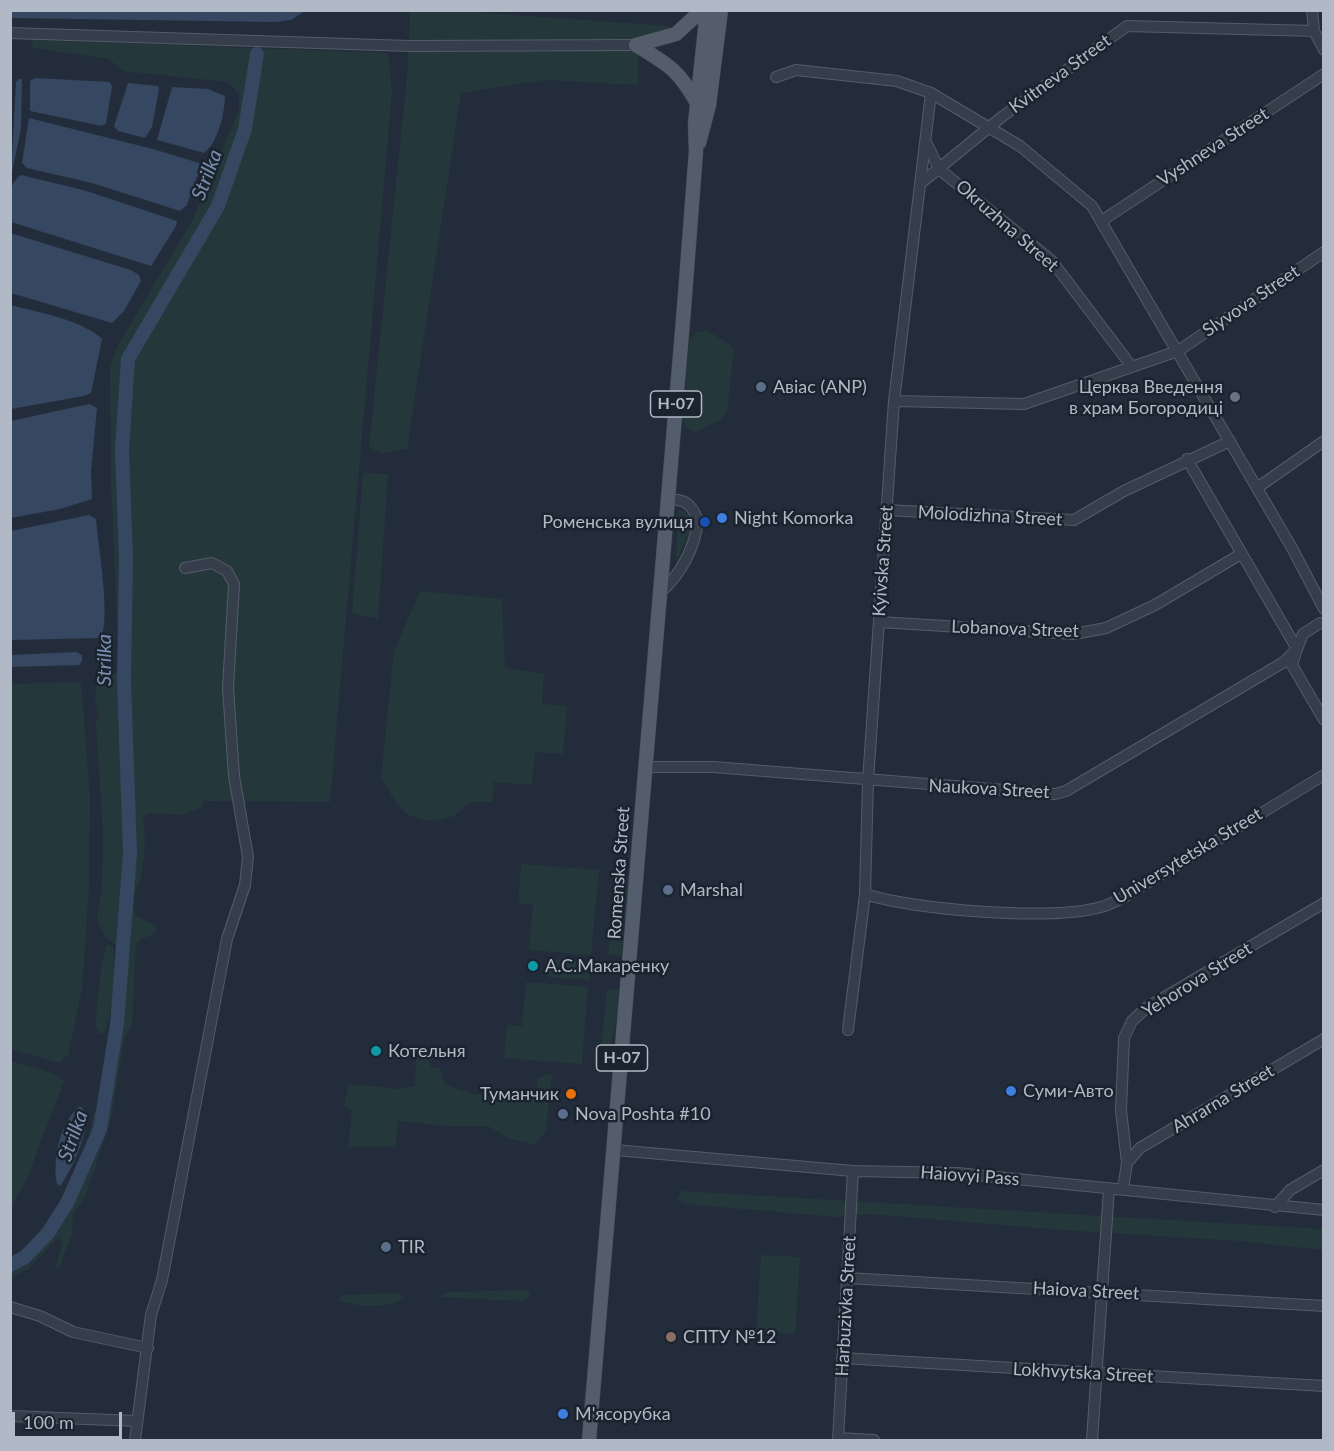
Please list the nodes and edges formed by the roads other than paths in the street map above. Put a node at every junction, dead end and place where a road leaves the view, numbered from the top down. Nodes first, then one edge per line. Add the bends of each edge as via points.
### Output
1 (704, 10) edge
2 (721, 10) edge
3 (1311, 10) edge
4 (1314, 31) junction
5 (10, 33) edge
6 (636, 45) junction
7 (1323, 50) edge
8 (1323, 74) edge
9 (776, 77) dead end
10 (932, 93) junction
11 (698, 105) junction
12 (991, 128) junction
13 (927, 143) junction
14 (696, 151) junction
15 (939, 169) junction
16 (921, 183) junction
17 (1103, 220) junction
18 (1323, 252) edge
19 (1178, 351) junction
20 (1132, 367) junction
21 (894, 401) junction
22 (1230, 441) junction
23 (1323, 441) edge
24 (1186, 459) junction
25 (1257, 488) junction
26 (668, 500) junction
27 (886, 510) junction
28 (1241, 554) junction
29 (184, 568) dead end
30 (660, 593) junction
31 (1323, 609) edge
32 (879, 622) junction
33 (1320, 623) dead end
34 (1297, 649) junction
35 (1323, 720) edge
36 (644, 767) junction
37 (1323, 775) edge
38 (868, 781) junction
39 (865, 894) junction
40 (1323, 903) edge
41 (848, 1030) dead end
42 (1323, 1039) edge
43 (615, 1150) junction
44 (1126, 1163) junction
45 (1323, 1170) edge
46 (854, 1171) junction
47 (1109, 1189) junction
48 (1123, 1190) junction
49 (1275, 1207) junction
50 (1323, 1210) edge
51 (848, 1278) junction
52 (1104, 1292) junction
53 (1323, 1306) edge
54 (10, 1307) edge
55 (148, 1348) junction
56 (842, 1358) junction
57 (1098, 1375) junction
58 (1323, 1386) edge
59 (10, 1416) edge
60 (137, 1420) junction
61 (838, 1439) edge
62 (135, 1440) edge
63 (589, 1440) edge
64 (874, 1440) edge
65 (1092, 1440) edge

1 - 6 main road via 676,34
1 - 11 main road, Н-07
2 - 14 main road, Н-07 via 710,105
3 - 4 street
4 - 7 street
4 - 12 street, Kvitneva Street via 1127,26
5 - 6 street via 410,46
6 - 11 main road via 672,67
8 - 17 street, Vyshneva Street
9 - 10 street via 796,70 897,81
10 - 12 street
10 - 13 street, Kyivska Street
11 - 14 main road, Н-07
12 - 15 street, Kvitneva Street
12 - 17 street via 1020,146 1092,206
13 - 15 street, Okruzhna Street
13 - 16 street, Kyivska Street
14 - 26 main road, Romenska Street / Н-07
15 - 16 street, Kvitneva Street
15 - 20 street, Okruzhna Street via 1052,261
16 - 21 street, Kyivska Street
17 - 19 street
18 - 19 street, Slyvova Street
19 - 20 street, Slyvova Street
19 - 22 street
20 - 21 street, Slyvova Street via 1024,404
21 - 27 street, Kyivska Street
22 - 24 street, Molodizhna Street
22 - 25 street
23 - 25 street
24 - 27 street, Molodizhna Street via 1074,520
24 - 28 street
25 - 31 street
26 - 30 main road, Romenska Street / Н-07
26 - 30 street via 681,499 689,504 698,520 686,559
27 - 32 street, Kyivska Street
28 - 32 street, Lobanova Street via 1155,605 1106,628 1074,634
28 - 34 street
29 - 55 street via 212,563 227,571 234,584 228,688 234,776 248,857 245,885 225,950 162,1280 151,1315
30 - 36 main road, Romenska Street / Н-07
32 - 38 street, Kyivska Street
33 - 34 street, Naukova Street via 1303,634
34 - 35 street via 1292,664
34 - 38 street, Naukova Street via 1284,662 1066,791 1042,794
36 - 38 street, Naukova Street via 713,767
36 - 43 main road, Romenska Street / Н-07
37 - 39 street, Universytetska Street via 1126,896 1100,908 1040,913 968,909 906,904
38 - 39 street, Kyivska Street
39 - 41 street, Kyivska Street
40 - 44 street, Yehorova Street via 1146,1008 1132,1021 1124,1038 1121,1110
42 - 44 street, Ahrarna Street via 1140,1148
43 - 46 street, Haiovyi Pass
43 - 63 main road, Romenska Street / Н-07
44 - 48 street, Yehorova Street
45 - 49 street via 1290,1190
46 - 47 street, Haiovyi Pass via 957,1173
46 - 51 street, Harbuzivka Street
47 - 48 street, Haiovyi Pass
47 - 52 street
48 - 49 street, Haiovyi Pass
49 - 50 street, Haiovyi Pass
51 - 52 street, Haiova Street
51 - 56 street, Harbuzivka Street
52 - 53 street, Haiova Street
52 - 57 street
54 - 55 street via 74,1332
55 - 60 street
56 - 57 street, Lokhvytska Street
56 - 61 street, Harbuzivka Street
57 - 58 street, Lokhvytska Street
57 - 65 street
59 - 60 street
60 - 62 street
61 - 64 street

